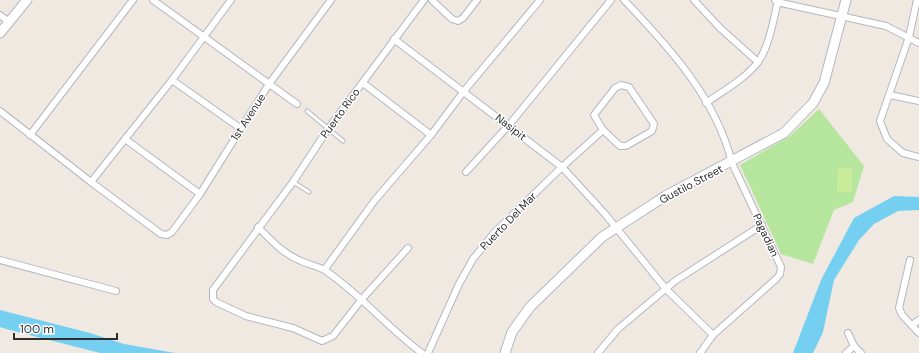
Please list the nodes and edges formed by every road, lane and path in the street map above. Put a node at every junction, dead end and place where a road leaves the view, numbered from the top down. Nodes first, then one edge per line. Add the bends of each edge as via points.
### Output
1 (27, 0) edge
2 (133, 0) edge
3 (153, 0) edge
4 (231, 0) edge
5 (331, 0) edge
6 (424, 0) edge
7 (432, 0) edge
8 (477, 0) edge
9 (540, 0) edge
10 (611, 0) edge
11 (624, 0) edge
12 (694, 0) edge
13 (846, 0) edge
14 (916, 0) edge
15 (777, 1) edge
16 (0, 15) edge
17 (842, 17) junction
18 (9, 22) junction
19 (0, 33) edge
20 (204, 37) junction
21 (909, 37) junction
22 (394, 39) junction
23 (919, 43) edge
24 (758, 62) junction
25 (172, 80) junction
26 (363, 82) junction
27 (269, 84) junction
28 (464, 91) junction
29 (890, 94) junction
30 (919, 101) edge
31 (706, 103) junction
32 (297, 104) dead end
33 (0, 111) edge
34 (307, 111) dead end
35 (509, 125) junction
36 (240, 128) junction
37 (328, 129) junction
38 (603, 130) junction
39 (30, 135) junction
40 (431, 135) junction
41 (125, 139) junction
42 (343, 141) dead end
43 (919, 157) edge
44 (732, 163) junction
45 (562, 167) junction
46 (466, 172) dead end
47 (91, 182) junction
48 (292, 182) junction
49 (309, 192) dead end
50 (200, 194) junction
51 (762, 225) junction
52 (258, 227) junction
53 (615, 227) junction
54 (408, 248) dead end
55 (0, 260) edge
56 (910, 260) dead end
57 (325, 269) junction
58 (666, 289) junction
59 (116, 291) dead end
60 (362, 299) junction
61 (919, 320) edge
62 (912, 326) junction
63 (919, 333) edge
64 (848, 334) dead end
65 (713, 335) junction
66 (854, 346) junction
67 (422, 353) edge
68 (428, 353) edge
69 (505, 353) edge
70 (598, 353) edge
71 (700, 353) edge
72 (846, 353) edge
73 (861, 353) edge

1 - 18 street
2 - 39 street
3 - 20 street
4 - 20 street
5 - 27 street, 1st Avenue
6 - 22 street, Puerto Rico
7 - 8 street via 452,19 458,21
9 - 28 street
10 - 35 street
11 - 31 street, Pagadian via 681,64
12 - 24 street via 725,33
13 - 17 street, Gustilo Street
14 - 21 street
15 - 17 street
15 - 24 street via 766,46
16 - 18 street
17 - 21 street via 886,26
17 - 44 street, Gustilo Street via 824,83 813,103 784,133
18 - 19 street
20 - 25 street
20 - 27 street
21 - 23 street
21 - 29 street
22 - 26 street, Puerto Rico
22 - 28 street, Nasipit
24 - 31 street via 733,86
25 - 36 street
25 - 41 street
26 - 37 street, Puerto Rico
26 - 40 street
27 - 32 street
27 - 36 street, 1st Avenue
28 - 35 street, Nasipit
28 - 40 street
29 - 30 street
29 - 43 street via 880,121 887,139 903,153
31 - 44 street, Pagadian via 727,145
33 - 39 street
34 - 37 lane
35 - 45 street, Nasipit
35 - 46 street
36 - 50 street, 1st Avenue
37 - 42 lane
37 - 48 street, Puerto Rico
38 - 38 street via 620,146 626,146 652,131 654,124 629,87 621,85 615,88 594,115
38 - 45 street, Puerto Del Mar
39 - 47 street
40 - 57 street via 375,200
41 - 47 street
41 - 50 street
44 - 51 street, Pagadian
44 - 53 street, Gustilo Street via 668,195
45 - 53 street, Nasipit
45 - 68 street, Puerto Del Mar via 494,233 473,259 452,298
47 - 50 street, 1st Avenue via 161,234 167,235 172,232
48 - 49 lane
48 - 52 street, Puerto Rico
51 - 58 street
51 - 65 street, Pagadian via 781,266 780,274
52 - 57 street via 285,254
52 - 60 street, Puerto Rico via 213,290 213,299 216,302 246,316 293,328 322,341 333,336
53 - 58 street
53 - 69 street, Gustilo Street via 530,308 512,332
54 - 60 street
55 - 59 street
56 - 62 street via 899,308
57 - 60 street
58 - 65 street
58 - 70 street via 618,329
60 - 67 street via 400,337
61 - 62 street
62 - 63 street
64 - 66 street
65 - 71 street, Pagadian
66 - 72 street
66 - 73 street

